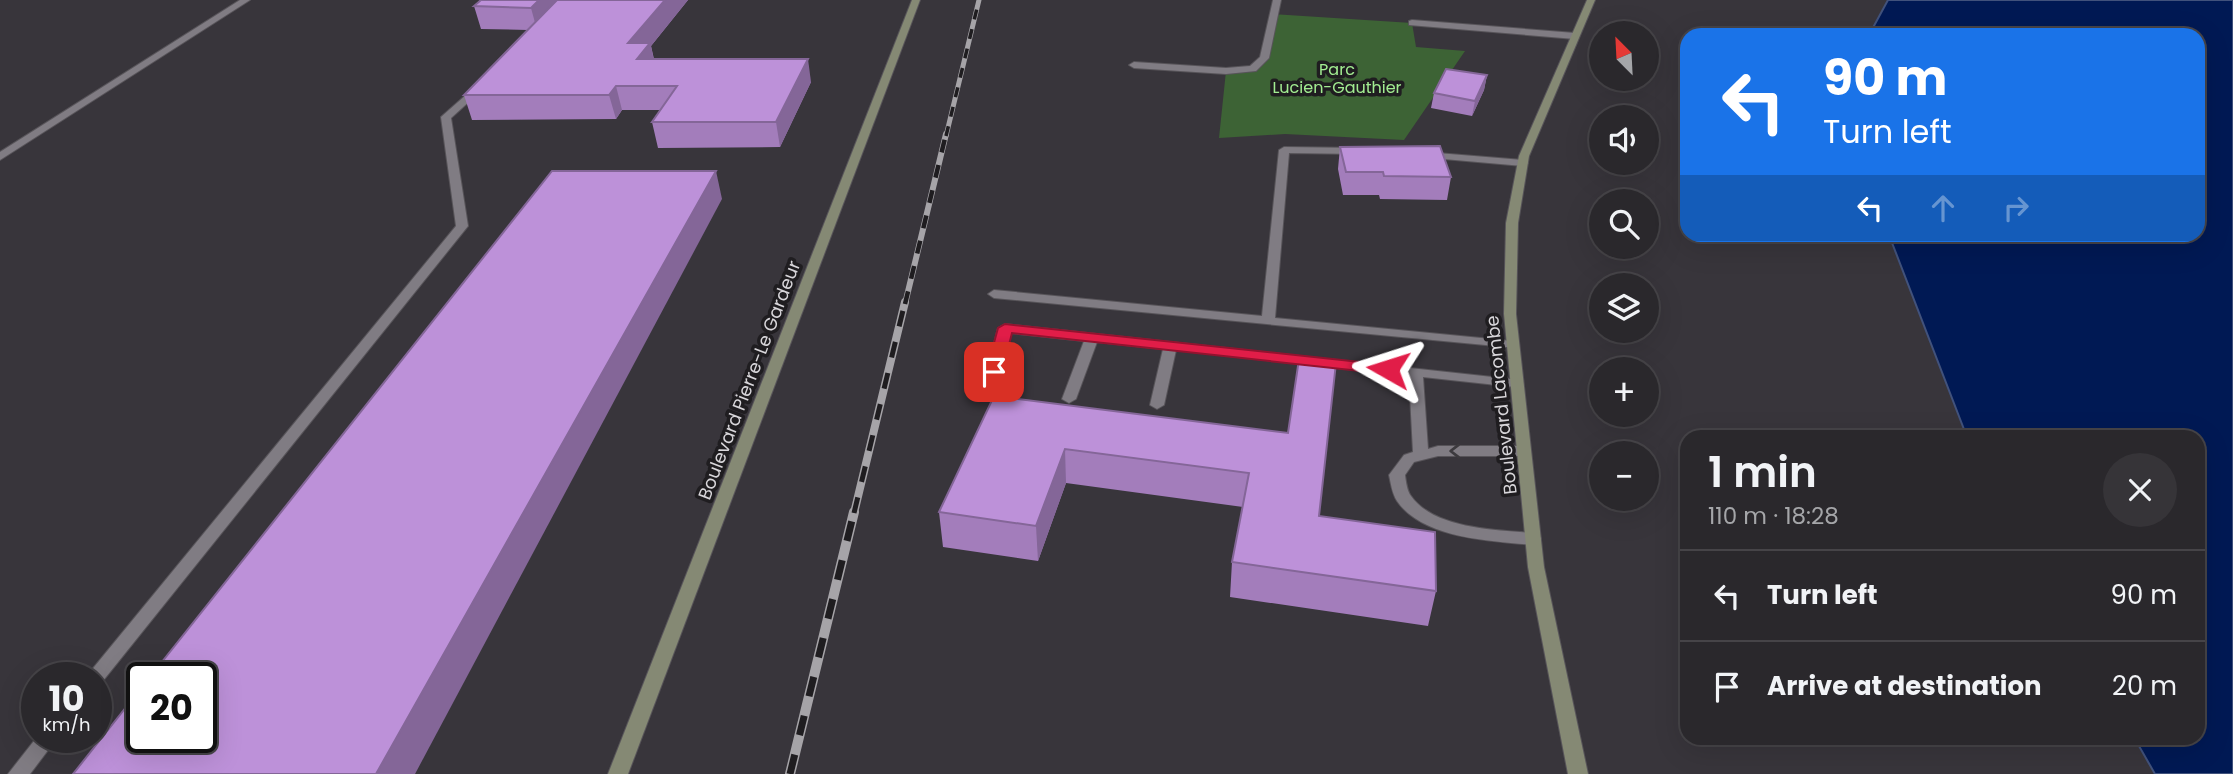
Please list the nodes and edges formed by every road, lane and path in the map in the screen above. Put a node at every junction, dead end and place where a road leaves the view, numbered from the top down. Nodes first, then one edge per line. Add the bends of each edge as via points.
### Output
1 (246, 0) edge
2 (916, 0) edge
3 (1277, 0) edge
4 (1591, 0) edge
5 (1412, 23) dead end
6 (1575, 36) junction
7 (1133, 65) dead end
8 (484, 84) edge
9 (1368, 151) edge
10 (1407, 154) edge
11 (0, 158) edge
12 (1523, 163) junction
13 (994, 294) dead end
14 (1268, 321) junction
15 (1092, 338) junction
16 (1512, 345) junction
17 (1170, 346) junction
18 (1416, 372) junction
19 (1515, 383) junction
20 (988, 393) dead end
21 (1069, 399) dead end
22 (1157, 405) dead end
23 (1524, 451) junction
24 (1421, 455) junction
25 (1533, 539) junction
26 (108, 662) edge
27 (35, 753) edge
28 (18, 774) edge
29 (618, 774) edge
30 (1578, 774) edge

1 - 11 street
2 - 29 main road, Boulevard Pierre-Le Gardeur
3 - 7 street via 1264,58 1253,69
4 - 6 main road, Boulevard Lacombe
5 - 6 street
6 - 12 main road, Boulevard Lacombe
8 - 26 street via 446,117 462,226
9 - 14 street via 1284,150
10 - 12 street
12 - 16 main road, Boulevard Lacombe via 1513,223
13 - 14 street
14 - 16 street
15 - 17 street
15 - 20 street via 1005,328
15 - 21 street
16 - 19 main road, Boulevard Lacombe
17 - 18 street
17 - 22 street
18 - 19 street
18 - 24 street
19 - 23 main road, Boulevard Lacombe
23 -> 24 street
23 - 25 main road, Boulevard Lacombe
24 - 25 street via 1409,458 1397,475 1404,499 1426,516 1459,531
25 - 30 main road, Boulevard Lacombe
27 - 28 street

